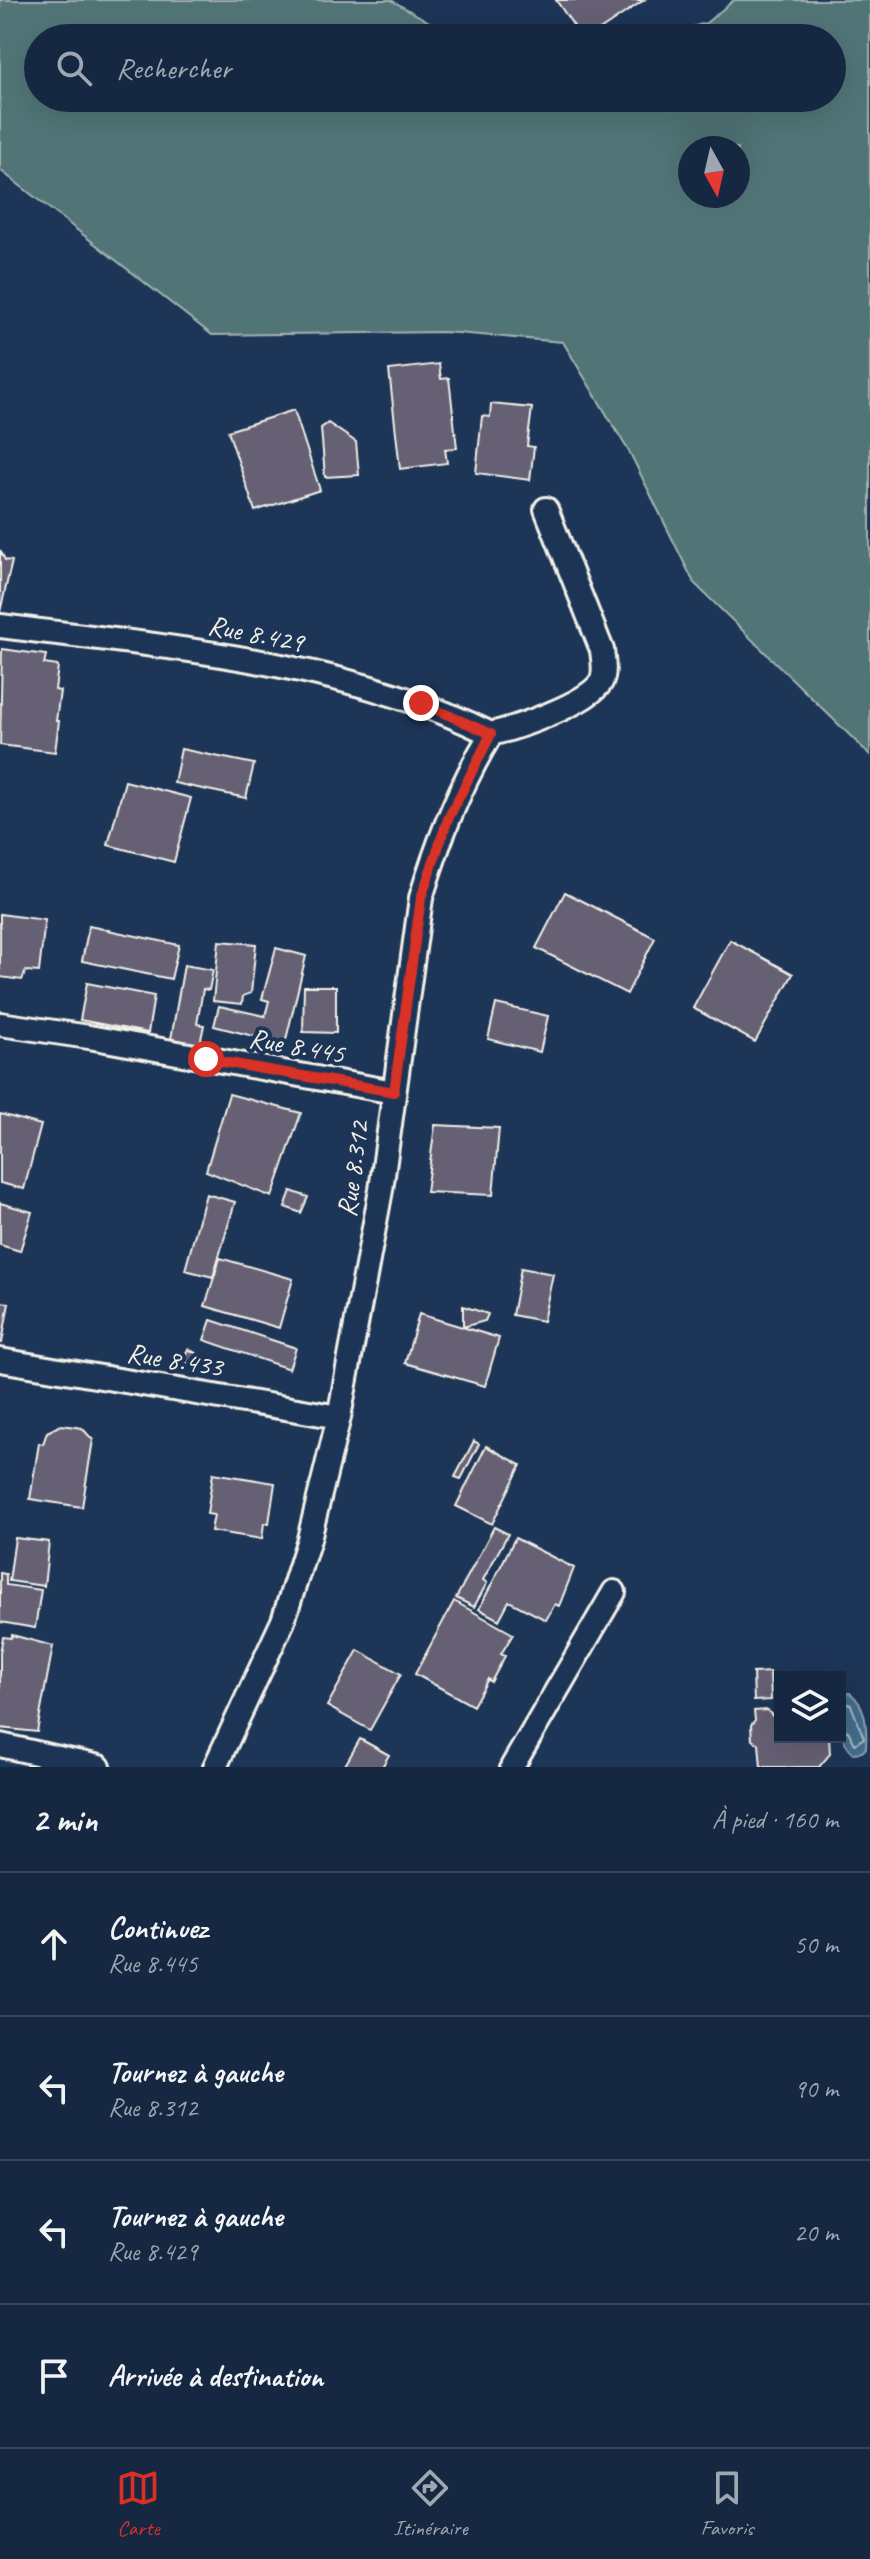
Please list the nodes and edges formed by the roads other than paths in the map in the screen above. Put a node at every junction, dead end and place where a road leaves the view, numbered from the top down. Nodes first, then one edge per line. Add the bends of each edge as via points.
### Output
1 (546, 509) dead end
2 (0, 626) edge
3 (491, 734) junction
4 (0, 1024) edge
5 (394, 1092) junction
6 (0, 1360) edge
7 (339, 1417) junction
8 (614, 1592) dead end
9 (0, 1745) edge
10 (99, 1767) edge
11 (215, 1767) edge
12 (512, 1767) edge

1 - 3 street via 602,650 601,681 554,713
2 - 3 street, Rue 8.429 via 257,662 421,703
3 - 5 street, Rue 8.312 via 448,819 421,898
4 - 5 street, Rue 8.445
5 - 7 street, Rue 8.312
6 - 7 street, Rue 8.433
7 - 11 street, Rue 8.312 via 283,1621
8 - 12 street
9 - 10 street

